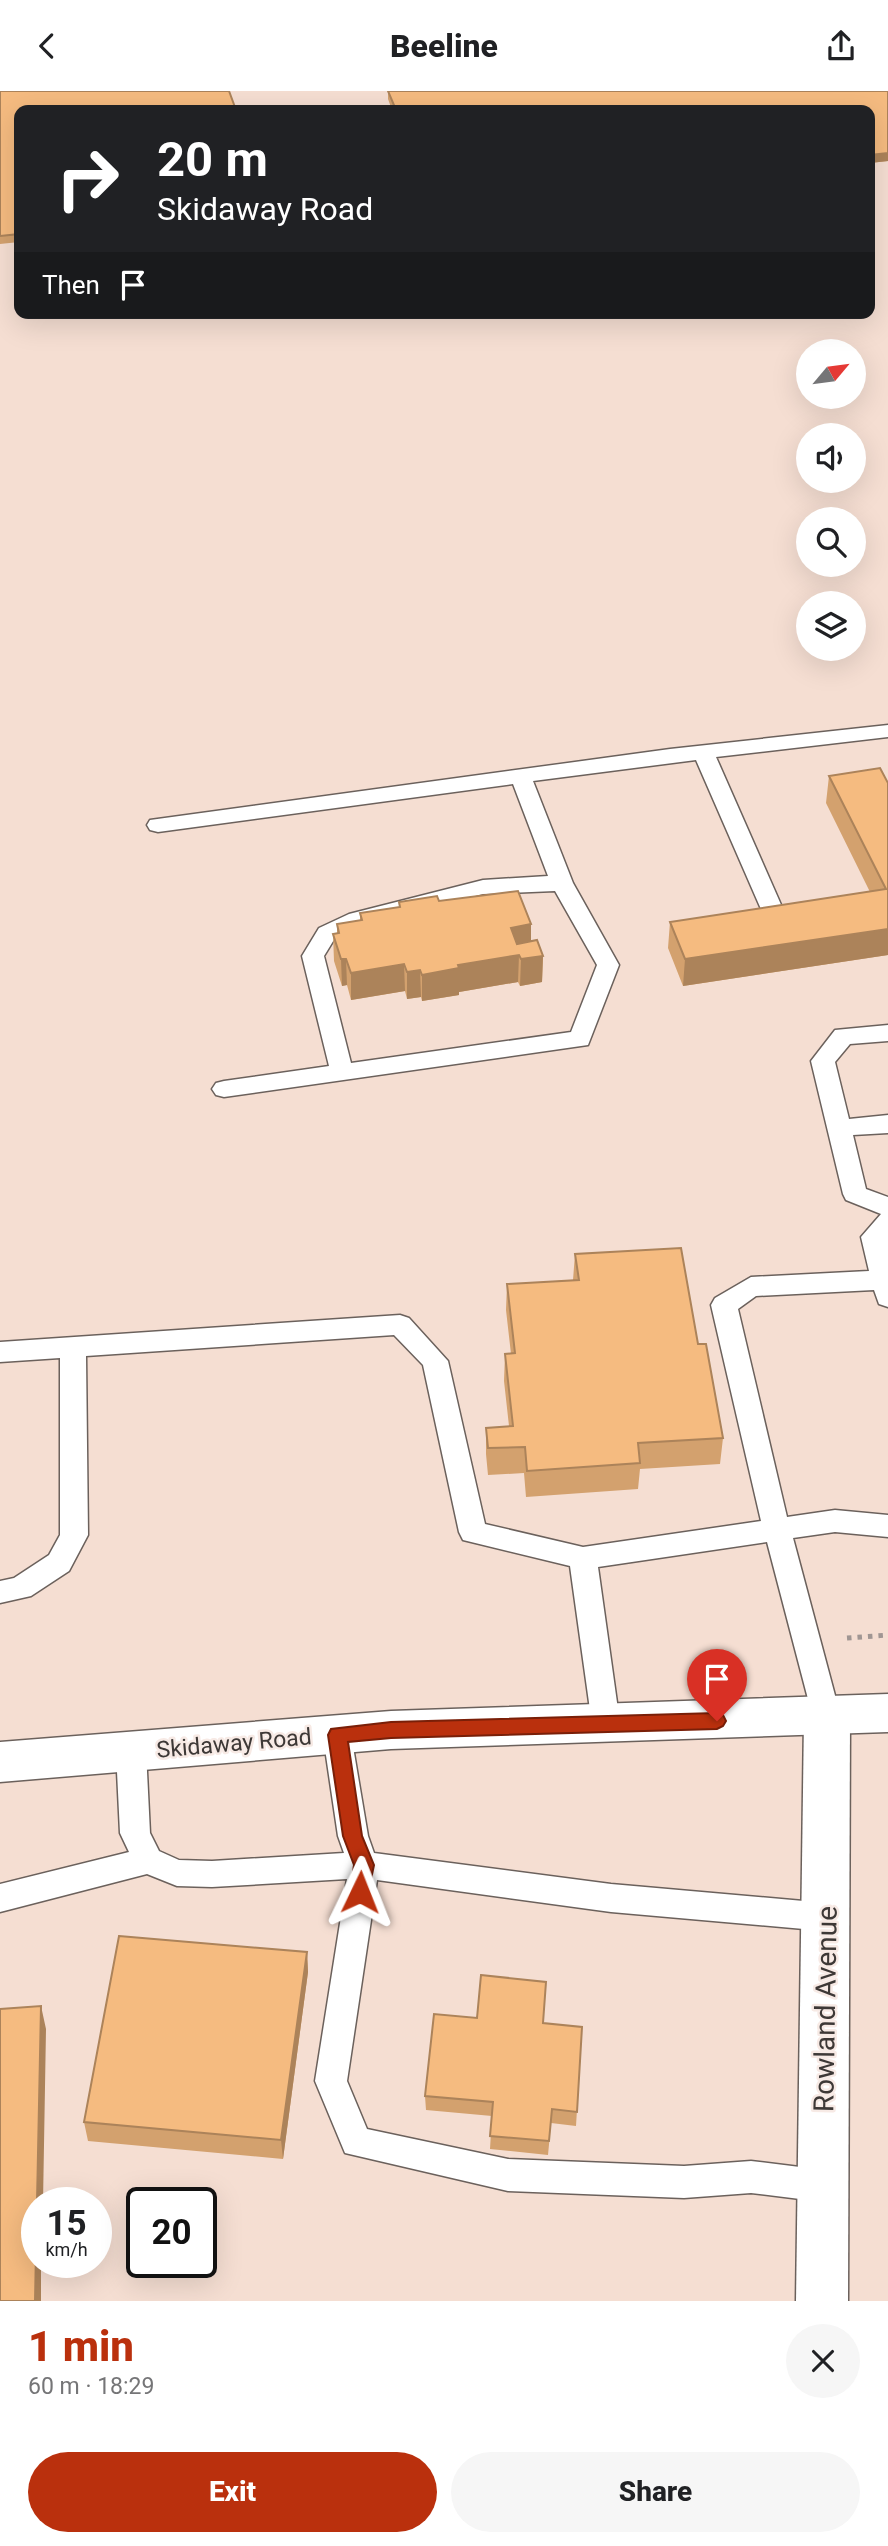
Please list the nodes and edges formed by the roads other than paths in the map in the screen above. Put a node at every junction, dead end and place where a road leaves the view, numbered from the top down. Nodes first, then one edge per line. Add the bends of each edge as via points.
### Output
1 (888, 731) edge
2 (704, 754) junction
3 (520, 776) junction
4 (158, 825) dead end
5 (562, 883) junction
6 (775, 916) edge
7 (888, 1033) edge
8 (342, 1072) junction
9 (224, 1089) dead end
10 (888, 1124) edge
11 (839, 1128) junction
12 (888, 1207) edge
13 (888, 1221) edge
14 (886, 1289) edge
15 (73, 1348) junction
16 (0, 1352) edge
17 (888, 1526) edge
18 (777, 1530) junction
19 (583, 1558) junction
20 (0, 1592) edge
21 (888, 1713) edge
22 (827, 1718) junction
23 (606, 1724) junction
24 (337, 1735) junction
25 (131, 1751) junction
26 (0, 1762) edge
27 (148, 1860) junction
28 (364, 1865) junction
29 (0, 1898) edge
30 (826, 1917) junction
31 (824, 2186) junction
32 (822, 2301) edge

1 - 2 lane
2 - 3 lane
2 - 6 lane
3 - 4 lane
3 - 5 lane
5 - 8 lane via 483,887 357,919 327,933 313,956
5 - 8 lane via 608,965 580,1039
7 - 11 lane via 843,1035 822,1061
8 - 9 lane
10 - 11 lane
11 - 12 lane via 855,1194
13 - 14 lane via 873,1237
14 - 18 lane via 751,1287 723,1305
15 - 16 lane
15 - 19 lane via 400,1325 435,1361 473,1532
15 - 20 lane via 74,1535 59,1563 21,1588
17 - 18 lane via 835,1521
18 - 19 lane
18 - 22 lane
19 - 23 lane
21 - 22 main road, Skidaway Road
22 - 23 main road, Skidaway Road
22 - 30 main road, Rowland Avenue
23 - 24 main road, Skidaway Road
24 - 25 main road, Skidaway Road
24 - 28 lane via 353,1836
25 - 26 main road, Skidaway Road
25 - 27 lane via 135,1833
27 - 28 lane via 177,1873 212,1874
27 - 29 lane
28 - 30 lane via 611,1898
28 - 31 lane via 331,2081 356,2142 508,2175 684,2182 751,2176
30 - 31 main road, Rowland Avenue
31 - 32 main road, Rowland Avenue

